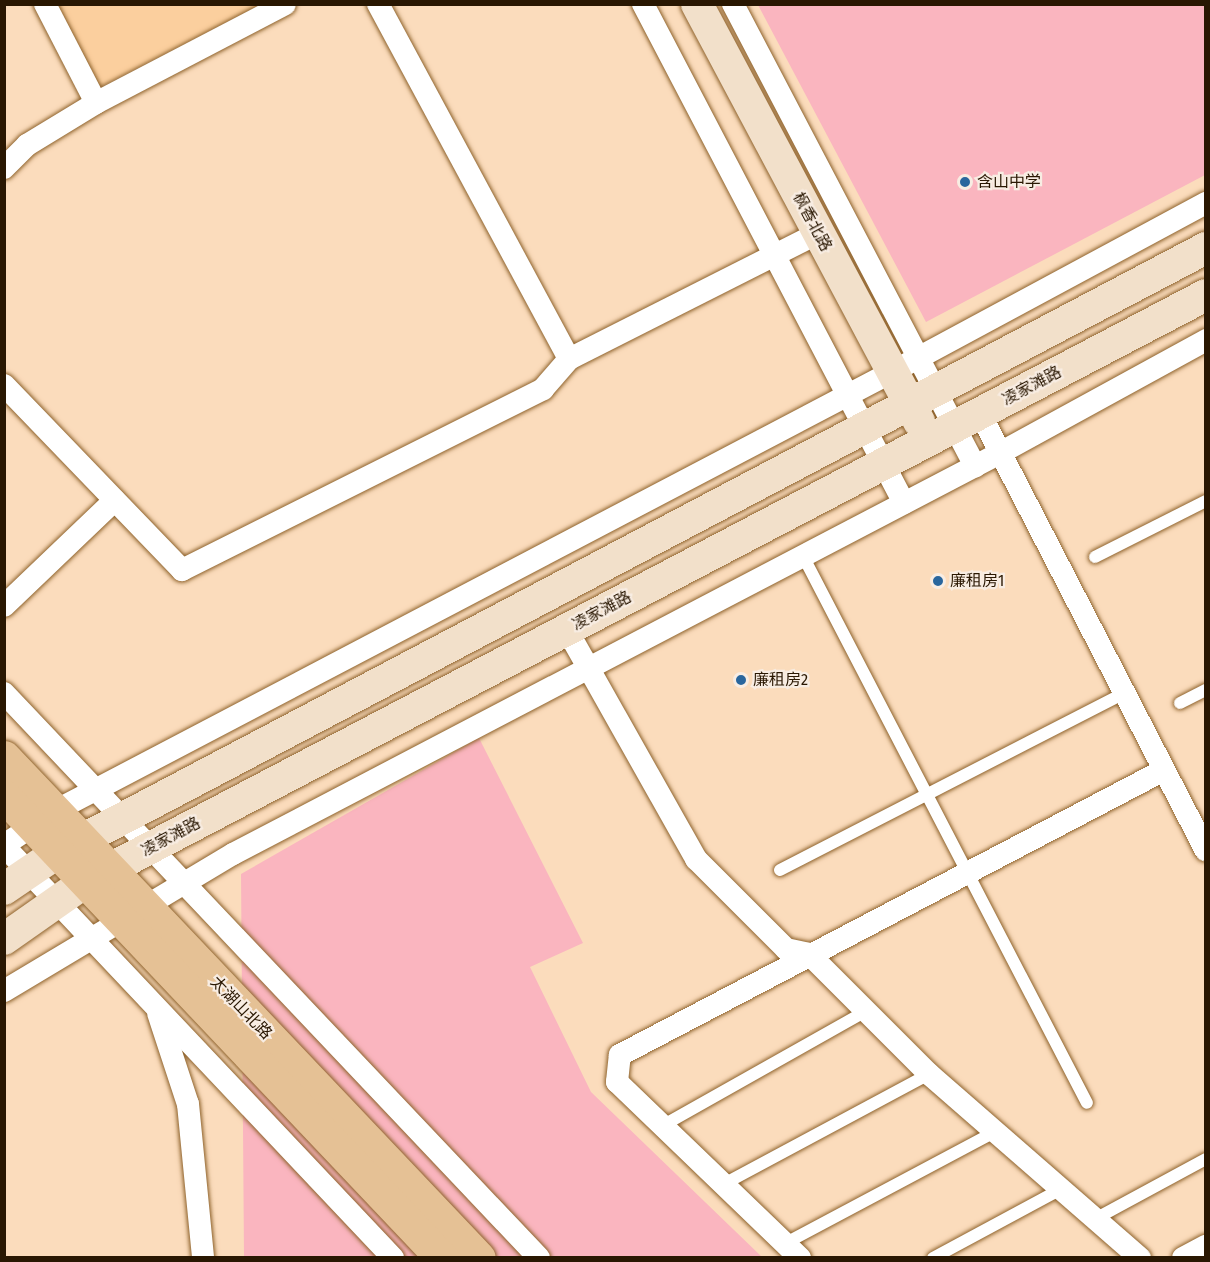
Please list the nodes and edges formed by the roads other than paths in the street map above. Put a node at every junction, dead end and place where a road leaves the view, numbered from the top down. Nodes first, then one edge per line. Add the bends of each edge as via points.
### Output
1 (45, 4) edge
2 (285, 4) edge
3 (378, 4) edge
4 (643, 4) edge
5 (697, 4) edge
6 (733, 4) edge
7 (96, 103) junction
8 (4, 168) edge
9 (1206, 203) edge
10 (818, 233) junction
11 (1206, 248) edge
12 (775, 256) junction
13 (1206, 295) edge
14 (1206, 340) edge
15 (569, 359) junction
16 (905, 365) junction
17 (4, 385) edge
18 (847, 395) junction
19 (922, 397) junction
20 (954, 427) junction
21 (865, 428) junction
22 (1000, 453) junction
23 (884, 464) junction
24 (975, 466) junction
25 (115, 500) junction
26 (1206, 501) edge
27 (904, 503) junction
28 (804, 556) junction
29 (1095, 557) dead end
30 (4, 606) edge
31 (567, 630) junction
32 (587, 669) junction
33 (1206, 690) edge
34 (4, 693) edge
35 (1124, 693) junction
36 (1180, 703) dead end
37 (4, 757) edge
38 (1164, 770) junction
39 (96, 789) junction
40 (927, 794) junction
41 (4, 796) edge
42 (43, 818) junction
43 (124, 818) junction
44 (4, 845) edge
45 (70, 846) junction
46 (152, 847) junction
47 (1206, 850) edge
48 (780, 870) dead end
49 (969, 875) junction
50 (97, 876) junction
51 (17, 880) edge
52 (186, 882) junction
53 (57, 902) junction
54 (133, 914) junction
55 (91, 938) junction
56 (4, 939) edge
57 (810, 954) junction
58 (4, 991) edge
59 (156, 1006) junction
60 (866, 1011) junction
61 (929, 1074) junction
62 (1087, 1103) dead end
63 (662, 1126) junction
64 (995, 1132) junction
65 (1206, 1159) edge
66 (722, 1185) junction
67 (1061, 1189) junction
68 (1095, 1219) junction
69 (1206, 1246) edge
70 (792, 1251) edge
71 (204, 1257) edge
72 (393, 1257) edge
73 (442, 1257) edge
74 (479, 1257) edge
75 (539, 1257) edge
76 (933, 1257) edge
77 (1140, 1257) edge
78 (1183, 1257) edge

1 - 7 street
2 - 7 street
3 - 15 street
4 - 12 street
5 - 10 main road, 枫香北路
6 - 16 street
7 - 8 street via 27,146
9 - 16 street
10 - 12 street
10 - 16 main road, 枫香北路
11 - 19 main road
12 - 15 street
12 - 18 street
13 - 20 main road, 凌家滩路
14 - 22 street
15 - 25 street via 543,388 182,570
16 - 18 street
16 - 19 main road, 枫香北路
17 - 25 street
18 - 21 street
18 - 39 street
19 - 20 main road, 枫香北路
19 - 21 main road
20 - 22 street
20 - 23 main road, 凌家滩路
20 - 24 street
21 - 23 street
21 - 43 main road
22 - 24 street
22 - 35 street
23 - 27 street
23 - 31 main road, 凌家滩路
24 - 27 street
25 - 30 street
26 - 29 lane
27 - 28 street
28 - 32 street
28 - 40 lane
31 - 32 street
31 - 46 main road, 凌家滩路
32 - 52 street
32 - 57 street via 696,860 786,950
33 - 36 lane
34 - 39 street
35 - 38 street
35 - 40 lane
37 - 42 main road, 太湖山北路
38 - 47 street
38 - 49 street
39 - 42 street
39 - 43 street
40 - 48 lane
40 - 49 lane
41 - 42 main road, 太湖山北路
42 - 44 street
42 - 45 main road, 太湖山北路
43 - 45 main road
43 - 46 street
44 - 51 street
45 - 50 main road, 太湖山北路
45 - 51 main road
46 - 50 main road, 凌家滩路
46 - 52 street
49 - 57 street
49 - 62 lane
50 - 53 main road, 凌家滩路
50 - 54 main road, 太湖山北路
51 - 53 street
52 - 54 street
52 - 75 street
53 - 55 street
53 - 56 main road, 凌家滩路
54 - 55 street
54 - 73 main road, 太湖山北路
54 - 74 main road, 太湖山北路
55 - 58 street
55 - 59 street
57 - 60 street
57 - 63 street via 620,1055 617,1082
59 - 71 street via 188,1104
59 - 72 street
60 - 61 street
60 - 63 lane
61 - 64 street
61 - 66 lane
63 - 66 street
64 - 67 street
64 - 70 lane
65 - 68 lane
66 - 70 street
67 - 68 street
67 - 76 lane
68 - 77 street
69 - 78 street

